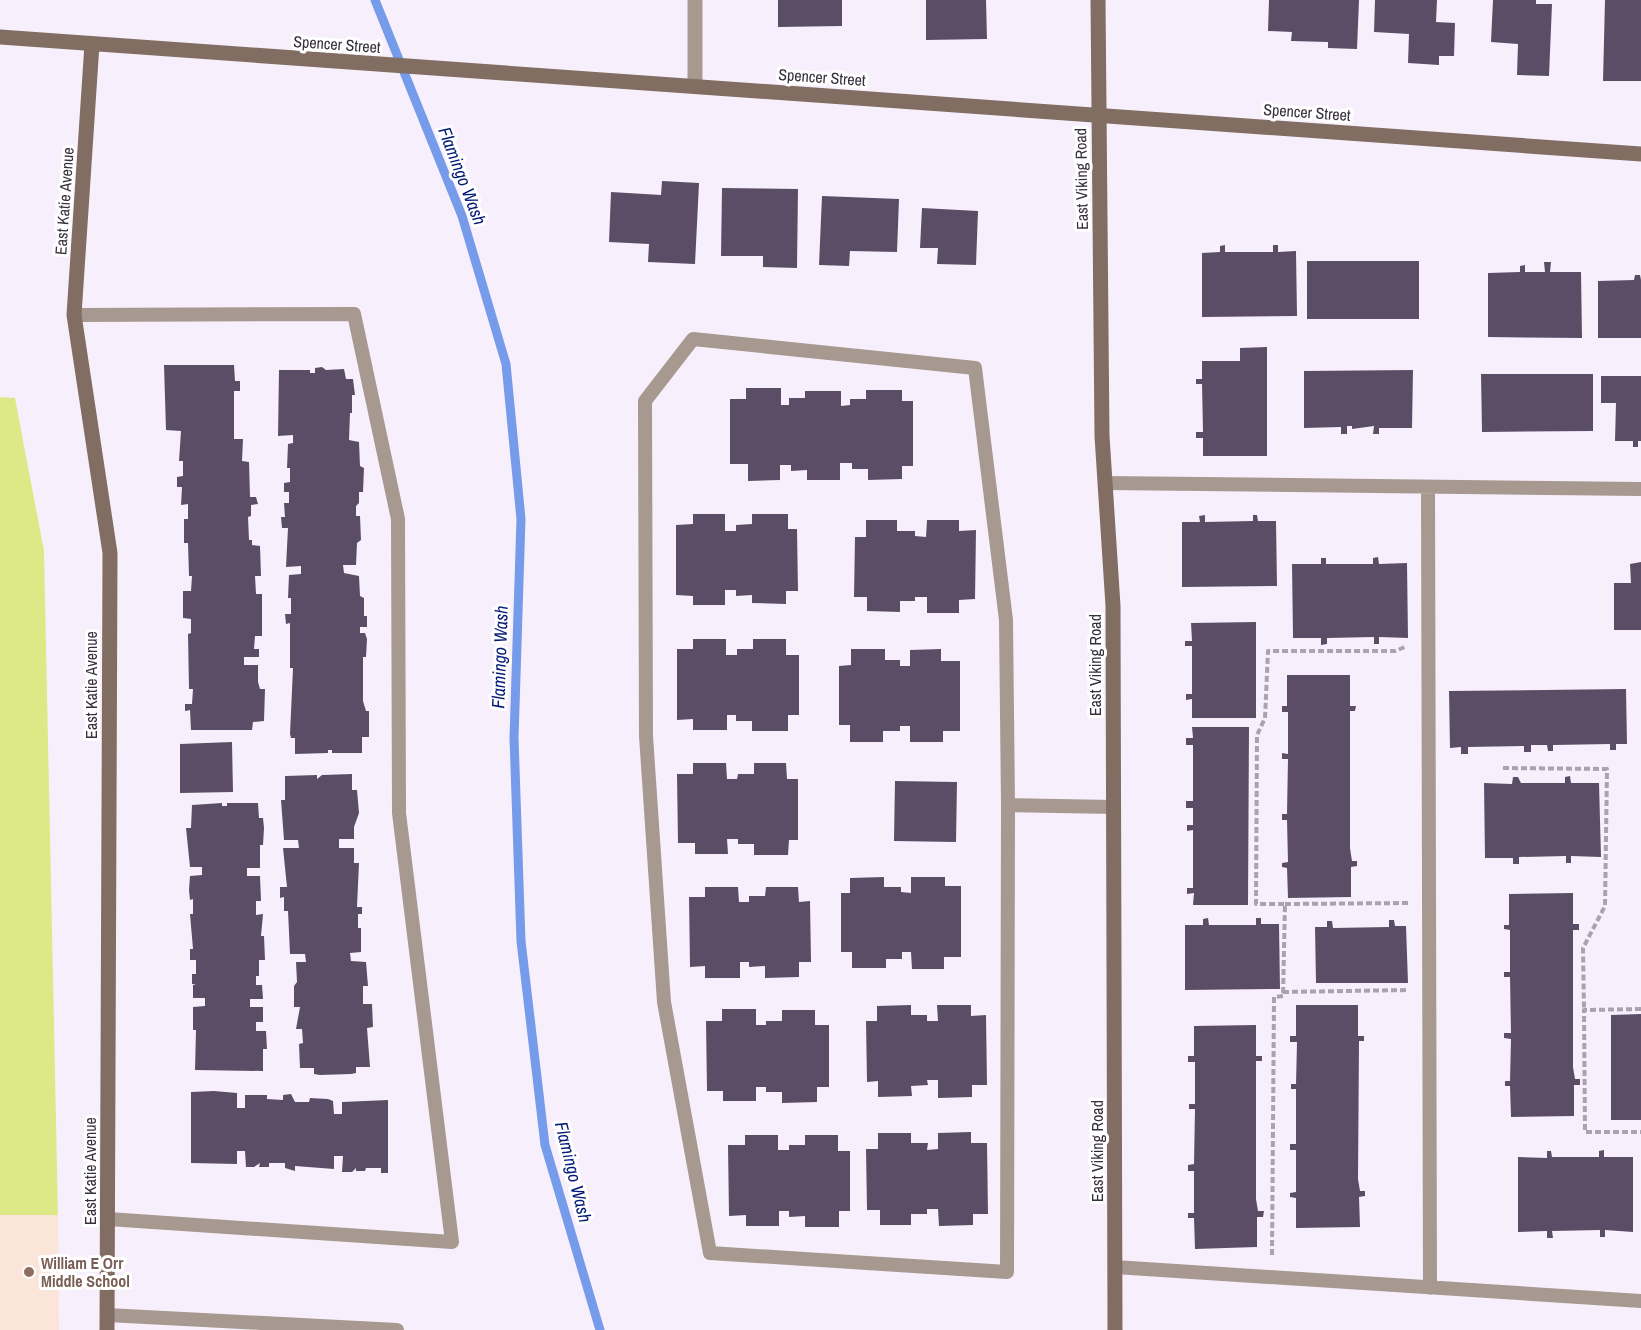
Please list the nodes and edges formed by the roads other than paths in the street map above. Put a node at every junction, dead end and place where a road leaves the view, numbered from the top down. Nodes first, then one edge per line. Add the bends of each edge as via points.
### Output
1 (695, 0) edge
2 (1098, 0) edge
3 (0, 37) edge
4 (92, 44) junction
5 (695, 86) junction
6 (1099, 115) junction
7 (1641, 154) edge
8 (74, 315) junction
9 (1105, 483) junction
10 (1428, 487) junction
11 (1641, 489) edge
12 (1008, 805) junction
13 (1114, 807) junction
14 (108, 1219) junction
15 (1115, 1268) junction
16 (1430, 1288) junction
17 (1641, 1301) edge
18 (107, 1323) edge
19 (397, 1330) edge
20 (1115, 1330) edge

1 - 5 street
2 - 6 street, East Viking Road
3 - 4 street, Spencer Street
4 - 5 street, Spencer Street
4 - 8 street, East Katie Avenue
5 - 6 street, Spencer Street
6 - 7 street, Spencer Street
6 - 9 street, East Viking Road
8 - 14 street, East Katie Avenue via 110,553
8 - 14 lane via 354,314 398,519 399,813 452,1242
9 - 10 lane
9 - 13 street, East Viking Road via 1113,606
10 - 11 lane
10 - 16 lane
12 - 12 lane via 1006,620 975,368 693,339 645,401 646,736 664,1002 710,1253 1007,1272
12 - 13 lane
13 - 15 street, East Viking Road
14 - 18 street, East Katie Avenue
15 - 16 lane
15 - 20 street, East Viking Road
16 - 17 lane
18 - 19 lane

